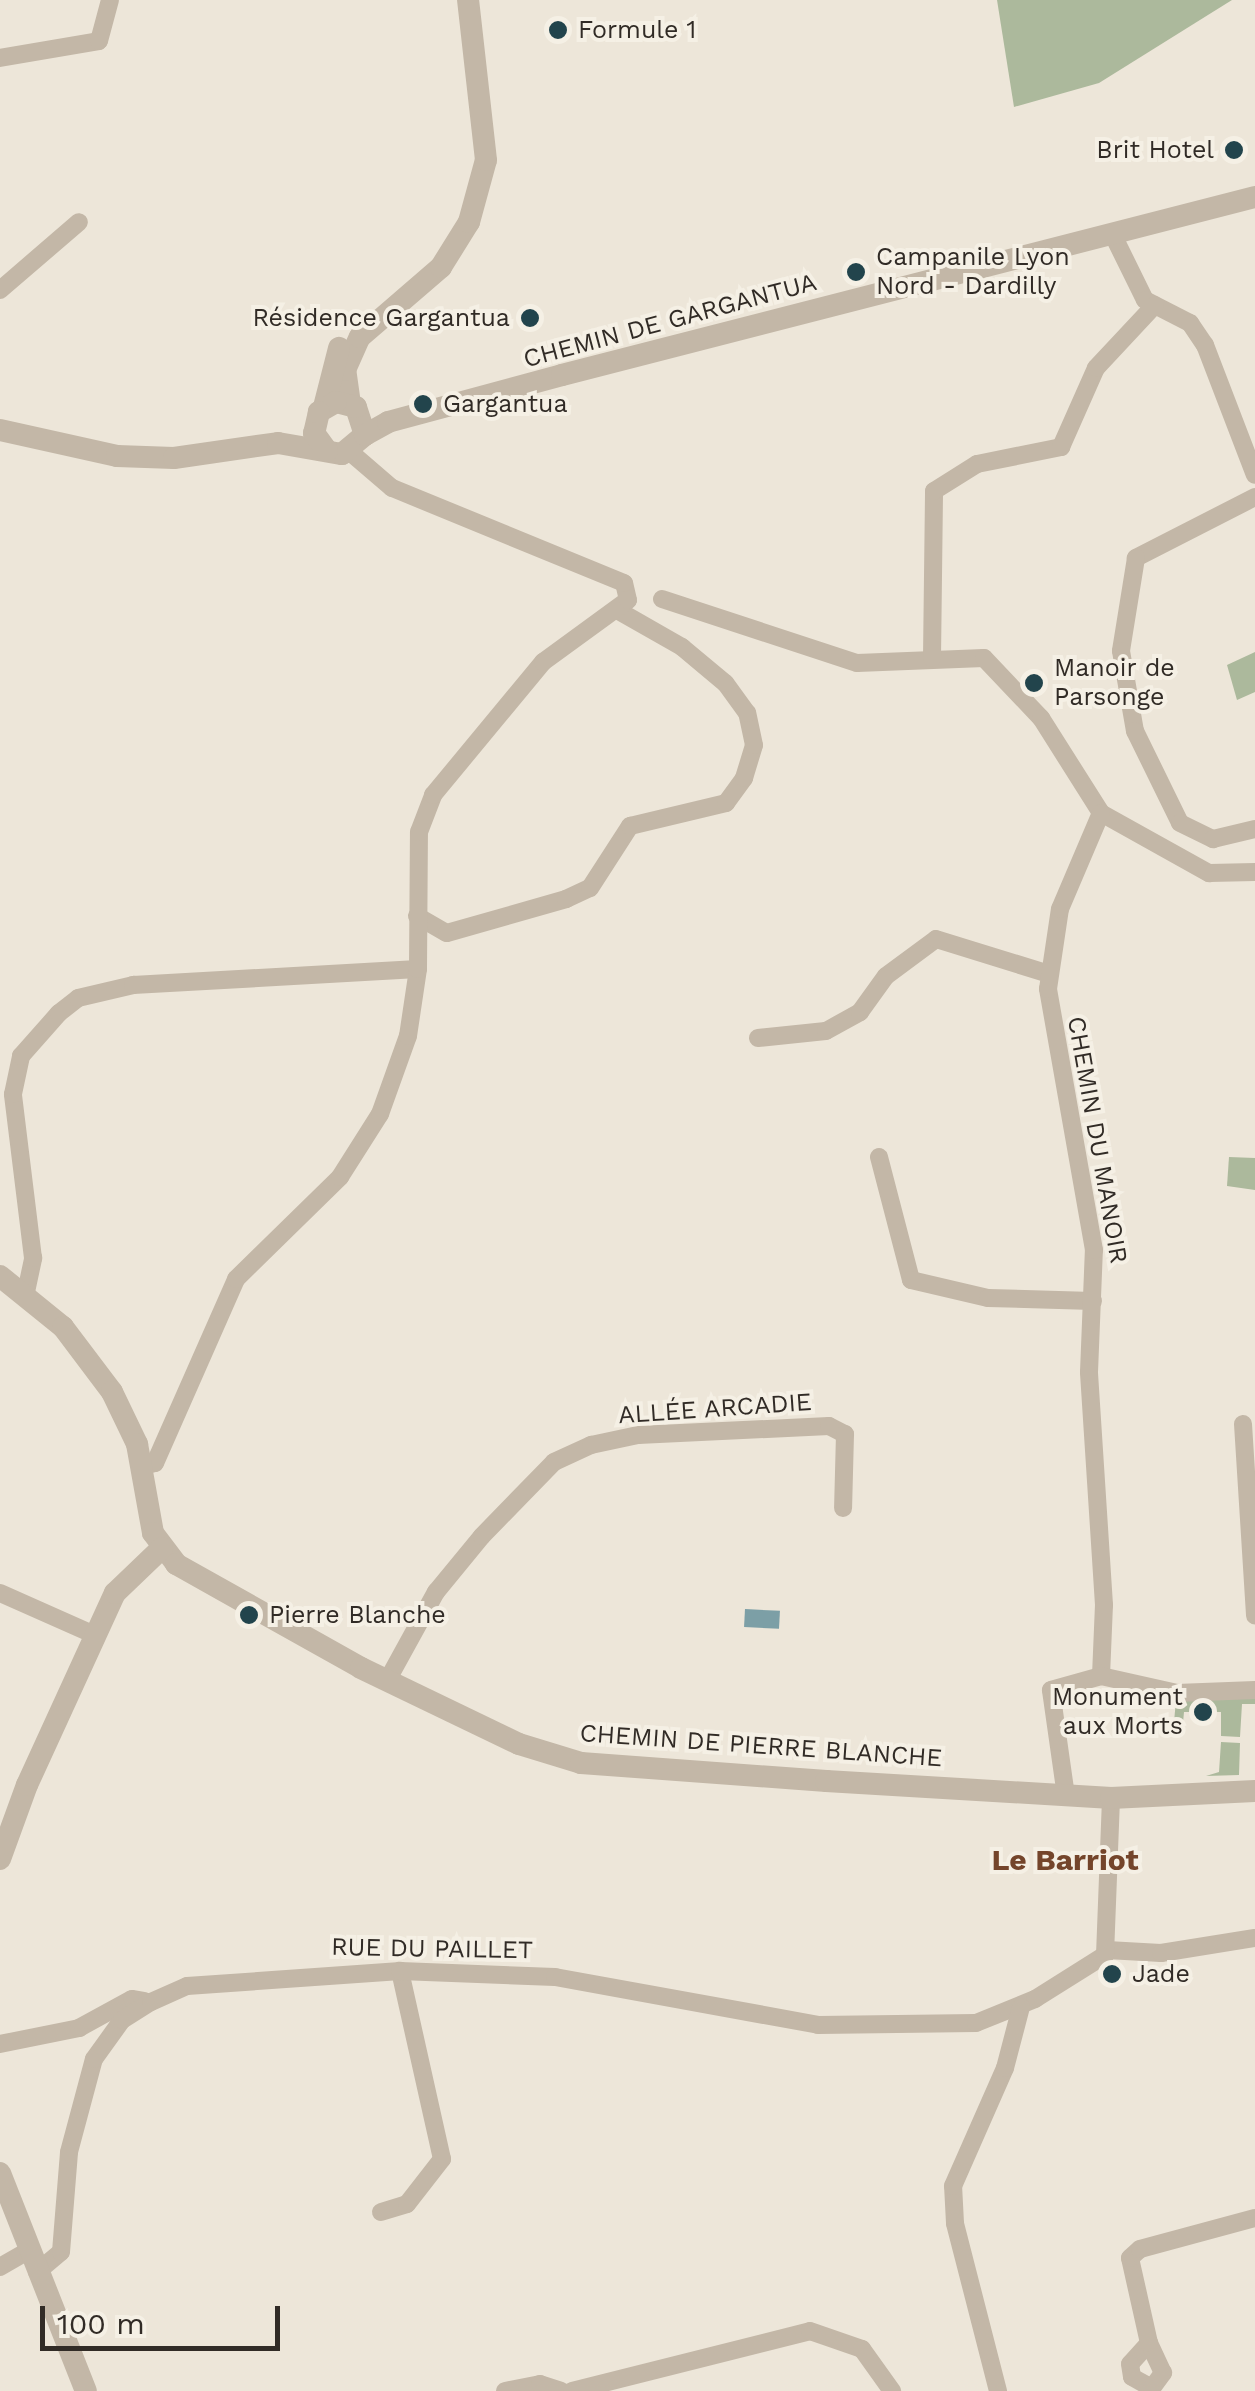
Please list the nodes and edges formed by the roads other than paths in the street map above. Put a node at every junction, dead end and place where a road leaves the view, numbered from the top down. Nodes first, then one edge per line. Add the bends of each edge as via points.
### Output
1 (110, 0) edge
2 (468, 0) edge
3 (0, 58) edge
4 (1255, 197) edge
5 (79, 222) dead end
6 (1113, 235) junction
7 (0, 290) edge
8 (401, 300) junction
9 (1155, 305) junction
10 (355, 408) junction
11 (320, 412) junction
12 (388, 422) junction
13 (0, 430) edge
14 (278, 443) junction
15 (351, 445) junction
16 (1255, 475) edge
17 (1255, 497) edge
18 (662, 599) dead end
19 (619, 611) junction
20 (932, 658) junction
21 (1101, 813) junction
22 (1255, 829) edge
23 (1255, 872) edge
24 (417, 916) junction
25 (418, 969) junction
26 (1049, 974) junction
27 (758, 1038) dead end
28 (879, 1157) dead end
29 (0, 1276) edge
30 (26, 1292) junction
31 (1094, 1301) junction
32 (1243, 1424) dead end
33 (143, 1466) junction
34 (844, 1508) dead end
35 (162, 1548) junction
36 (0, 1593) edge
37 (1255, 1616) edge
38 (95, 1635) junction
39 (1101, 1670) junction
40 (387, 1681) junction
41 (1255, 1690) edge
42 (1255, 1791) edge
43 (1066, 1796) junction
44 (1111, 1798) junction
45 (0, 1859) edge
46 (1255, 1938) edge
47 (1107, 1950) junction
48 (400, 1971) junction
49 (151, 2002) junction
50 (1021, 2007) junction
51 (0, 2044) edge
52 (0, 2173) edge
53 (380, 2212) dead end
54 (1255, 2218) edge
55 (33, 2261) junction
56 (0, 2267) edge
57 (1149, 2343) dead end
58 (86, 2391) edge
59 (505, 2391) edge
60 (562, 2391) edge
61 (572, 2391) edge
62 (892, 2391) edge
63 (998, 2391) edge

1 - 3 street via 100,41
2 - 8 street via 486,160 469,222 441,267
4 - 6 street, CHEMIN DE GARGANTUA
5 - 7 street
6 - 9 street via 1144,300
6 - 12 street, CHEMIN DE GARGANTUA
8 - 10 street via 354,346 345,370
8 - 11 street via 349,332
9 - 16 street via 1190,323 1205,345
9 - 20 street via 1096,368 1061,446 977,464 934,491
10 - 11 street
10 - 12 street
10 - 15 street
11 - 14 street
11 - 15 street via 314,432
12 - 15 street, CHEMIN DE GARGANTUA
13 - 14 street via 132,457
14 - 15 street
15 - 19 street via 392,488 627,589
17 - 22 street via 1136,558 1121,651 1135,731 1180,823 1213,839
18 - 20 street via 857,662
19 - 24 street via 543,662 433,795 418,832
19 - 24 street via 682,648 736,698 754,745 744,778 726,802 630,826 590,888 566,899 447,933
20 - 21 street via 984,658 1041,718
21 - 23 street via 1209,874
21 - 26 street, CHEMIN DU MANOIR via 1060,909
24 - 25 street
25 - 30 street via 133,985 78,998 21,1056 12,1094 33,1258
25 - 33 street via 408,1036 370,1135 340,1177 236,1279 155,1463
26 - 27 street via 936,939 886,976 860,1012 826,1031
26 - 31 street, CHEMIN DU MANOIR via 1051,1027 1092,1236
28 - 31 street via 912,1280 988,1298
29 - 30 street
30 - 33 street via 103,1379
31 - 39 street, CHEMIN DU MANOIR via 1089,1372
32 - 37 street
33 - 35 street via 146,1502
34 - 40 street, ALLÉE ARCADIE via 845,1434 830,1426 638,1434 591,1445 554,1462 482,1536 436,1592
35 - 38 street via 124,1581
35 - 40 street, CHEMIN DE PIERRE BLANCHE via 190,1572
36 - 38 street
38 - 45 street
39 - 41 street via 1177,1694
39 - 43 street via 1051,1690
40 - 43 street, CHEMIN DE PIERRE BLANCHE via 518,1744 581,1763
42 - 44 street, CHEMIN DE PIERRE BLANCHE
43 - 44 street, CHEMIN DE PIERRE BLANCHE
44 - 47 street
46 - 47 street via 1161,1954
47 - 50 street, RUE DU PAILLET via 1083,1972
48 - 49 street, RUE DU PAILLET via 188,1986
48 - 50 street, RUE DU PAILLET via 555,1977 818,2024 952,2027
48 - 53 street via 442,2160 407,2204
49 - 51 street via 132,1999 79,2028
49 - 55 street, RUE DU PAILLET via 122,2020 94,2059 69,2152 61,2252
50 - 63 street via 1005,2068 953,2186 956,2223
52 - 55 street
54 - 57 street via 1140,2249 1130,2258
55 - 56 street
55 - 58 street
59 - 60 street via 540,2384
61 - 62 street via 815,2331 862,2349

